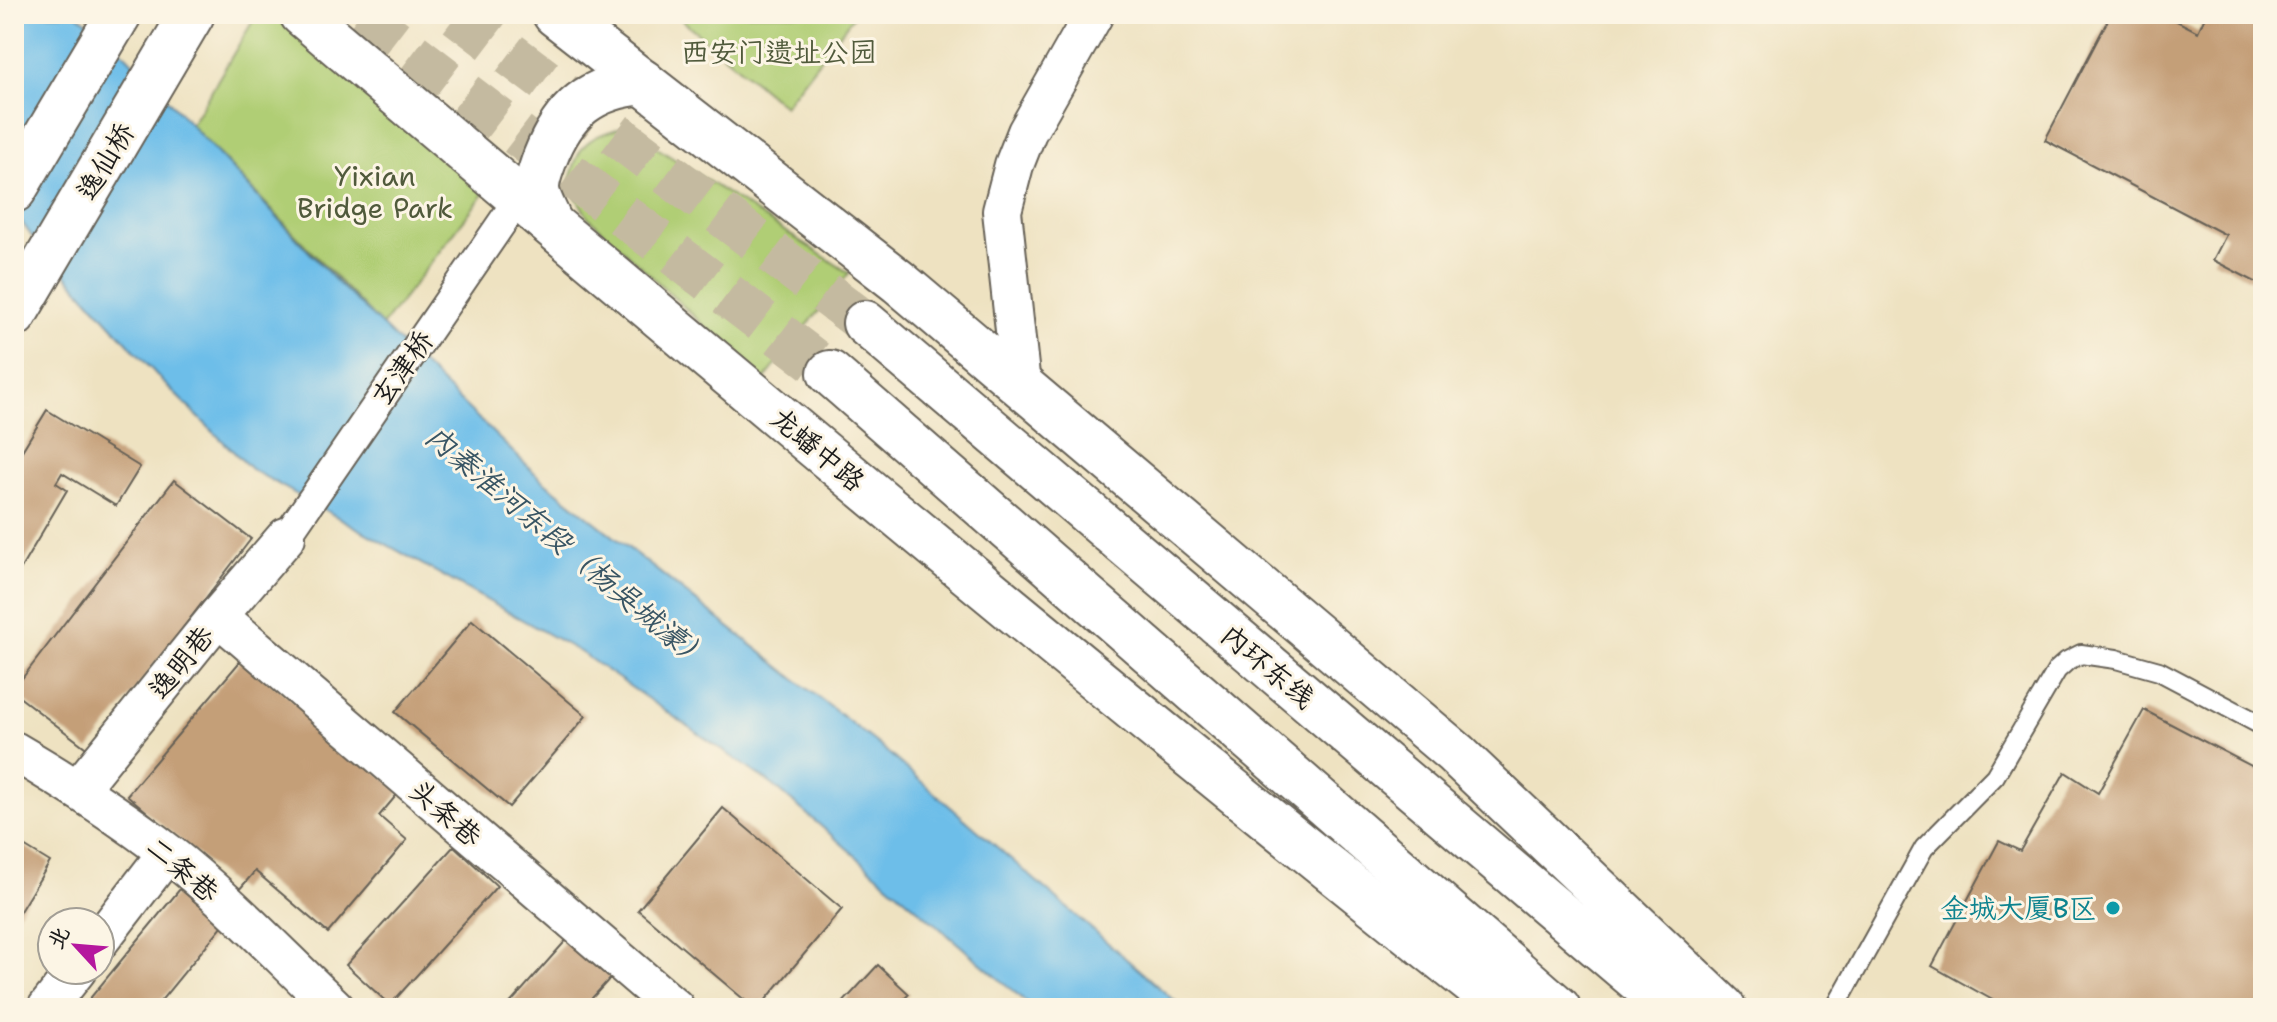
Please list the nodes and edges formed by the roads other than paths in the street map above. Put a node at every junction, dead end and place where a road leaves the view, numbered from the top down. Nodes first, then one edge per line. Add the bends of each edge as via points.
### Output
1 (119, 14) edge
2 (192, 14) edge
3 (302, 14) edge
4 (555, 14) edge
5 (1094, 14) edge
6 (643, 82) junction
7 (14, 190) edge
8 (534, 211) junction
9 (14, 315) edge
10 (865, 323) tunnel mouth
11 (830, 373) tunnel mouth
12 (1021, 385) junction
13 (286, 537) joint
14 (218, 616) junction
15 (2263, 726) edge
16 (14, 751) edge
17 (78, 789) junction
18 (167, 853) junction
19 (116, 919) edge
20 (64, 986) edge
21 (47, 1008) edge
22 (335, 1008) edge
23 (675, 1008) edge
24 (1504, 1008) edge
25 (1558, 1008) edge
26 (1671, 1008) edge
27 (1723, 1008) edge
28 (1835, 1008) edge

1 - 7 main road
2 - 9 main road, 逸仙桥
3 - 8 main road, 龙蟠中路
4 - 6 main road
5 - 12 street via 1027,132 1002,211
6 - 8 main road via 594,94 570,113 553,138
6 - 12 main road via 899,282
8 - 13 street, 玄津桥
8 - 24 main road, 龙蟠中路 via 1339,878
10 - 26 main road, 内环东线
11 - 25 main road
12 - 27 main road via 1455,753
13 - 14 street, 逸明巷
14 - 17 street, 逸明巷
14 - 23 street, 头条巷
15 - 28 lane via 2159,671 2081,654 2067,661 1995,776 1924,848
16 - 17 street, 二条巷
17 - 18 street, 二条巷
18 - 19 street
18 - 22 street, 二条巷
20 - 21 street

